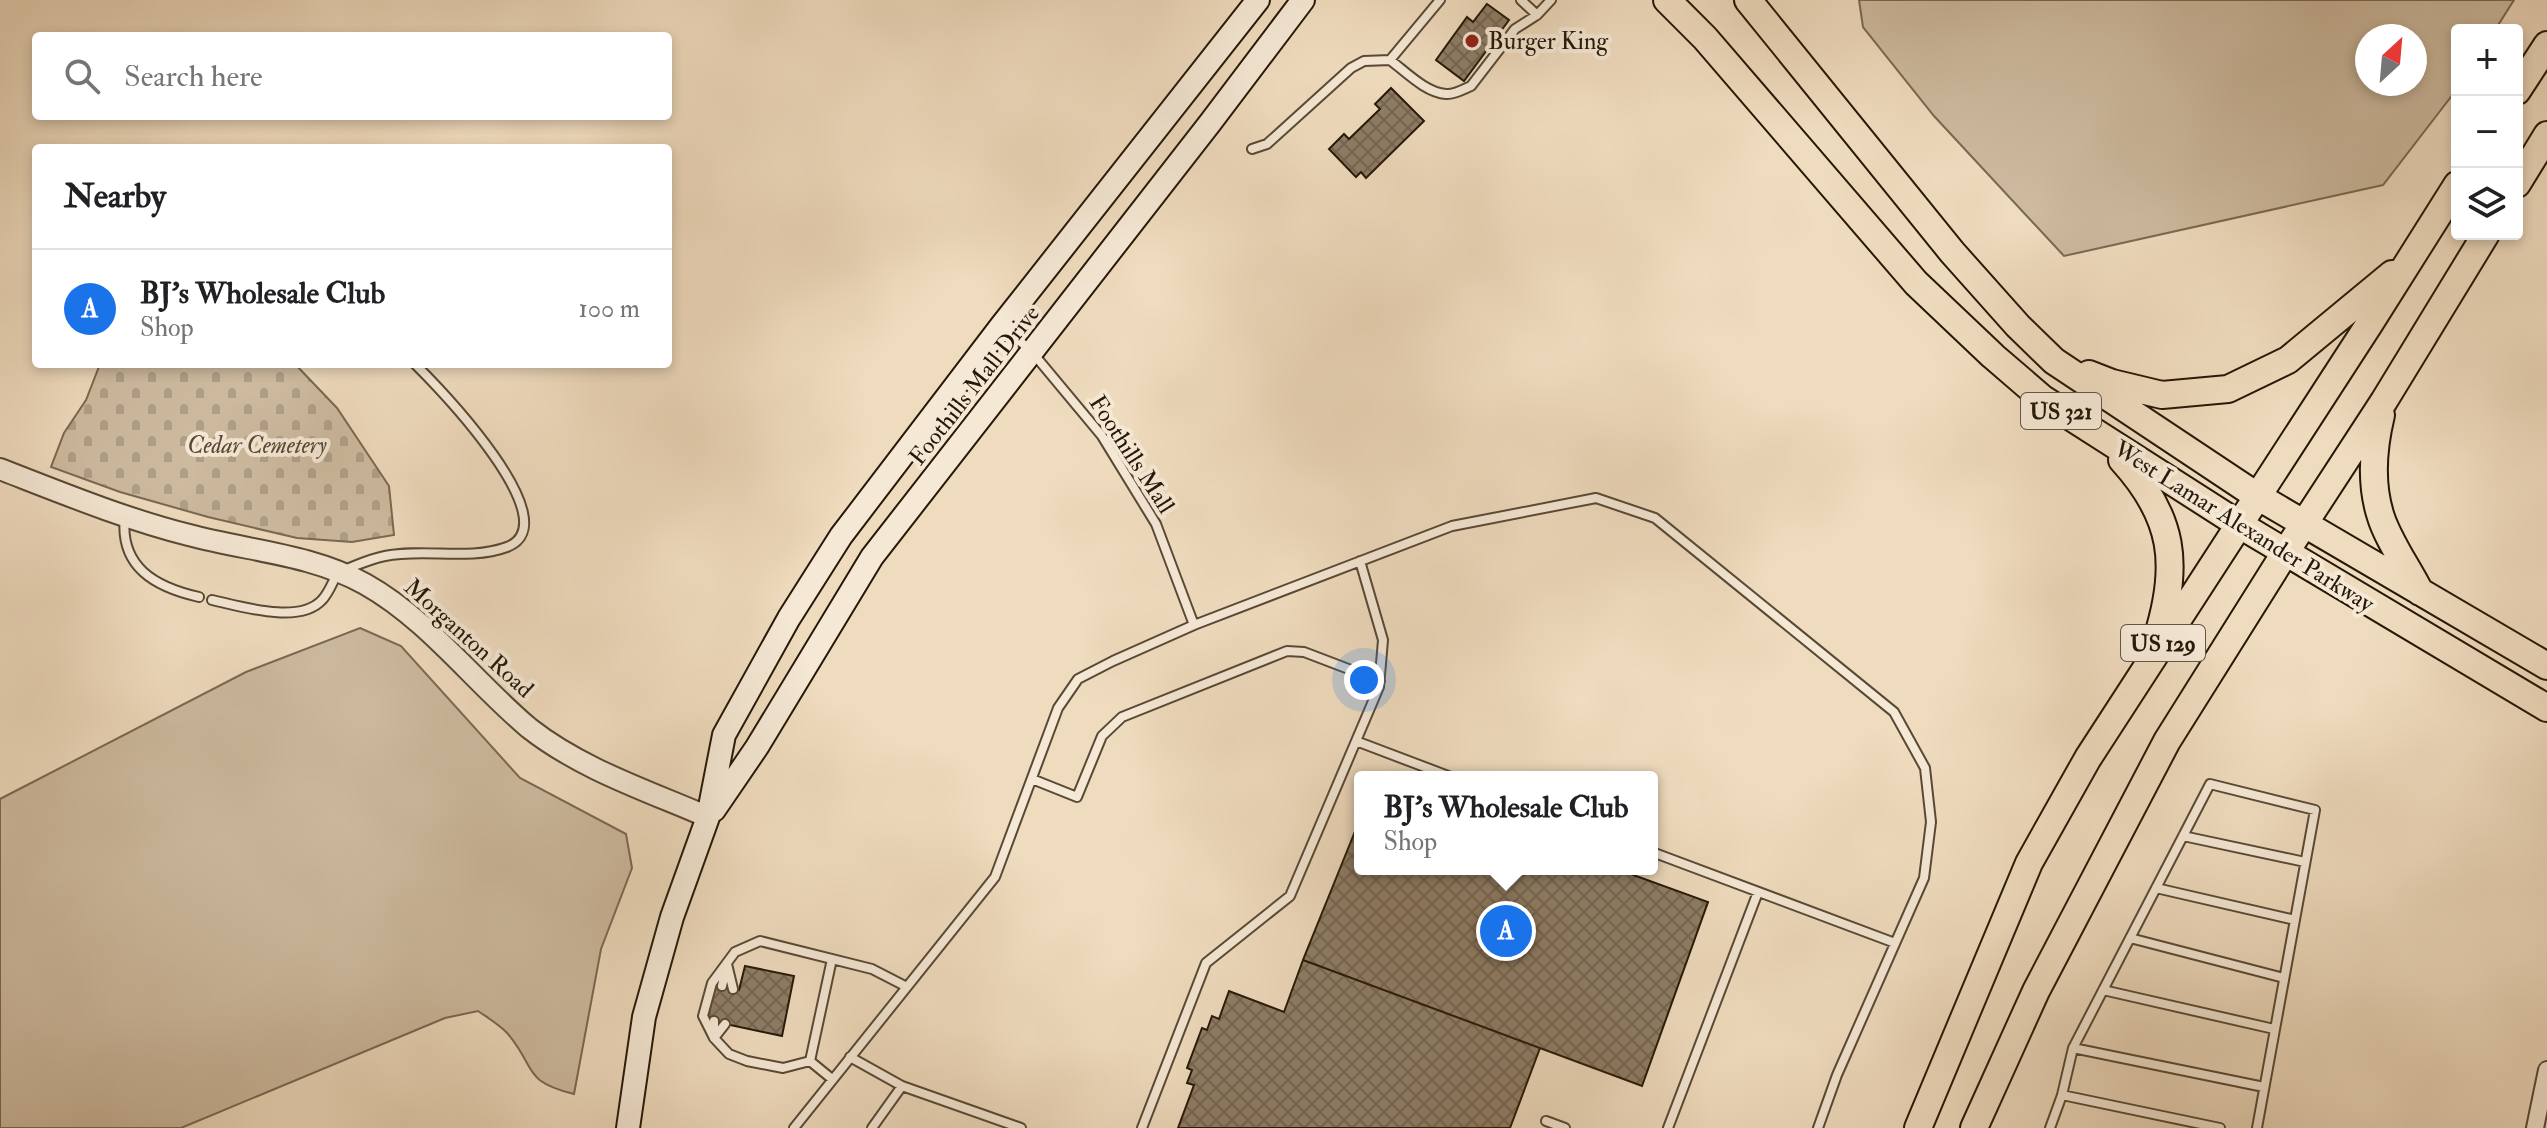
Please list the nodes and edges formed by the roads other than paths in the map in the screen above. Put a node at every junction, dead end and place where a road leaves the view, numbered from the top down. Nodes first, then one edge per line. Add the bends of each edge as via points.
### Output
1 (1258, 0) edge
2 (1303, 0) edge
3 (1440, 0) edge
4 (1521, 0) edge
5 (1551, 0) edge
6 (1667, 0) edge
7 (1748, 0) edge
8 (1537, 15) junction
9 (2547, 45) edge
10 (1390, 60) junction
11 (2523, 82) edge
12 (2547, 135) edge
13 (1252, 149) dead end
14 (2523, 174) edge
15 (2451, 194) edge
16 (2482, 240) edge
17 (2408, 261) junction
18 (1002, 325) junction
19 (1032, 352) junction
20 (2054, 361) junction
21 (419, 368) edge
22 (2384, 401) junction
23 (2104, 440) junction
24 (0, 469) edge
25 (2257, 496) junction
26 (125, 515) junction
27 (2304, 524) junction
28 (2240, 525) junction
29 (2285, 553) junction
30 (1360, 561) junction
31 (338, 572) junction
32 (2420, 592) junction
33 (199, 597) dead end
34 (212, 600) dead end
35 (1194, 625) junction
36 (2147, 666) junction
37 (2547, 666) edge
38 (1380, 681) junction
39 (2547, 708) edge
40 (1356, 741) junction
41 (1435, 771) edge
42 (1032, 779) junction
43 (708, 817) junction
44 (2183, 836) junction
45 (1658, 854) edge
46 (2305, 862) junction
47 (2156, 888) junction
48 (1758, 892) junction
49 (2295, 920) junction
50 (2130, 938) junction
51 (1895, 943) junction
52 (832, 959) junction
53 (727, 964) junction
54 (2284, 978) junction
55 (722, 986) dead end
56 (907, 987) junction
57 (733, 989) dead end
58 (2103, 990) junction
59 (714, 1021) dead end
60 (725, 1024) dead end
61 (2274, 1029) junction
62 (714, 1038) junction
63 (2073, 1048) junction
64 (850, 1057) junction
65 (810, 1061) junction
66 (2547, 1070) edge
67 (832, 1079) junction
68 (902, 1086) junction
69 (2264, 1087) junction
70 (2062, 1095) junction
71 (1546, 1121) dead end
72 (628, 1128) edge
73 (794, 1128) edge
74 (872, 1128) edge
75 (1021, 1128) edge
76 (1142, 1128) edge
77 (1565, 1128) edge
78 (1668, 1128) edge
79 (1818, 1128) edge
80 (1918, 1128) edge
81 (1974, 1128) edge
82 (2050, 1128) edge
83 (2220, 1128) edge
84 (2257, 1128) edge
85 (2535, 1128) edge

1 - 18 main road, Foothills Mall Drive
2 - 19 main road, Foothills Mall Drive
3 - 10 lane
4 - 8 lane
5 - 8 lane
6 - 23 highway, West Lamar Alexander Parkway / US 321 via 1916,283 2043,399
7 - 20 highway, West Lamar Alexander Parkway / US 321 via 1952,252
8 - 10 lane via 1515,29 1471,86 1460,91 1446,94 1428,88
9 - 11 highway
10 - 13 lane via 1364,61 1351,68 1267,144
12 - 14 highway
15 - 17 highway, US 129
16 - 22 highway, US 129
17 - 20 highway via 2288,360 2228,389 2162,395
17 - 25 highway, US 129
18 - 19 lane, Foothills Mall
18 - 43 main road, Foothills Mall Drive via 841,536 789,618 724,735
19 - 35 lane, Foothills Mall via 1102,436 1156,524
19 - 43 main road, Foothills Mall Drive via 872,557 757,747
20 - 25 highway, West Lamar Alexander Parkway / US 321
21 - 31 lane via 493,453 517,493 524,521 518,539 488,551 384,556
22 - 27 highway, US 129
22 - 32 highway via 2373,478 2380,516
23 - 28 highway, West Lamar Alexander Parkway / US 321
23 - 36 highway via 2142,481 2169,541 2165,613
24 - 26 street, Morganton Road
25 - 27 highway, West Lamar Alexander Parkway / US 321
25 - 28 highway, US 129
26 - 31 street, Morganton Road via 189,535 313,561
26 - 33 lane via 126,551 150,579
27 - 29 highway, US 129
27 - 32 highway, West Lamar Alexander Parkway / US 321
28 - 29 highway, West Lamar Alexander Parkway / US 321
28 - 36 highway, US 129
29 - 39 highway, West Lamar Alexander Parkway / US 321
29 - 81 highway, US 129 via 2167,741 2036,991
30 - 35 lane
30 - 38 lane via 1383,640
30 - 51 lane via 1452,526 1596,498 1655,518 1894,712 1925,768 1931,822 1924,878
31 - 34 lane via 322,601 308,609 272,613
31 - 43 street, Morganton Road via 408,613 550,742 586,764
32 - 37 highway, West Lamar Alexander Parkway / US 321
35 - 42 lane via 1078,679 1058,708
36 - 80 highway, US 129 via 2029,863
38 - 40 lane
38 - 42 lane via 1304,652 1287,651 1122,717 1102,736 1077,797
40 - 41 lane
40 - 76 lane via 1290,896 1206,963
42 - 56 lane via 995,877
43 - 72 main road, Foothills Mall Drive via 644,1017
44 - 46 lane
44 - 46 lane via 2210,784 2315,810
44 - 47 lane
45 - 48 lane
46 - 49 lane
47 - 49 lane
47 - 50 lane
48 - 51 lane
48 - 78 lane
49 - 54 lane
50 - 54 lane
50 - 58 lane
51 - 79 lane
52 - 53 lane via 760,941 735,952
52 - 56 lane via 872,969
52 - 65 lane
53 - 55 lane
53 - 57 lane
53 - 62 lane via 712,983 703,1016
54 - 61 lane
56 - 64 lane
58 - 61 lane
58 - 63 lane
59 - 62 lane
60 - 62 lane
61 - 69 lane
62 - 65 lane via 729,1054 747,1061 783,1068
63 - 69 lane
63 - 70 lane
64 - 67 lane
64 - 68 lane
65 - 67 lane
66 - 85 street
67 - 73 lane
68 - 74 lane
68 - 75 lane
69 - 84 lane
70 - 82 lane
70 - 83 lane
71 - 77 lane

